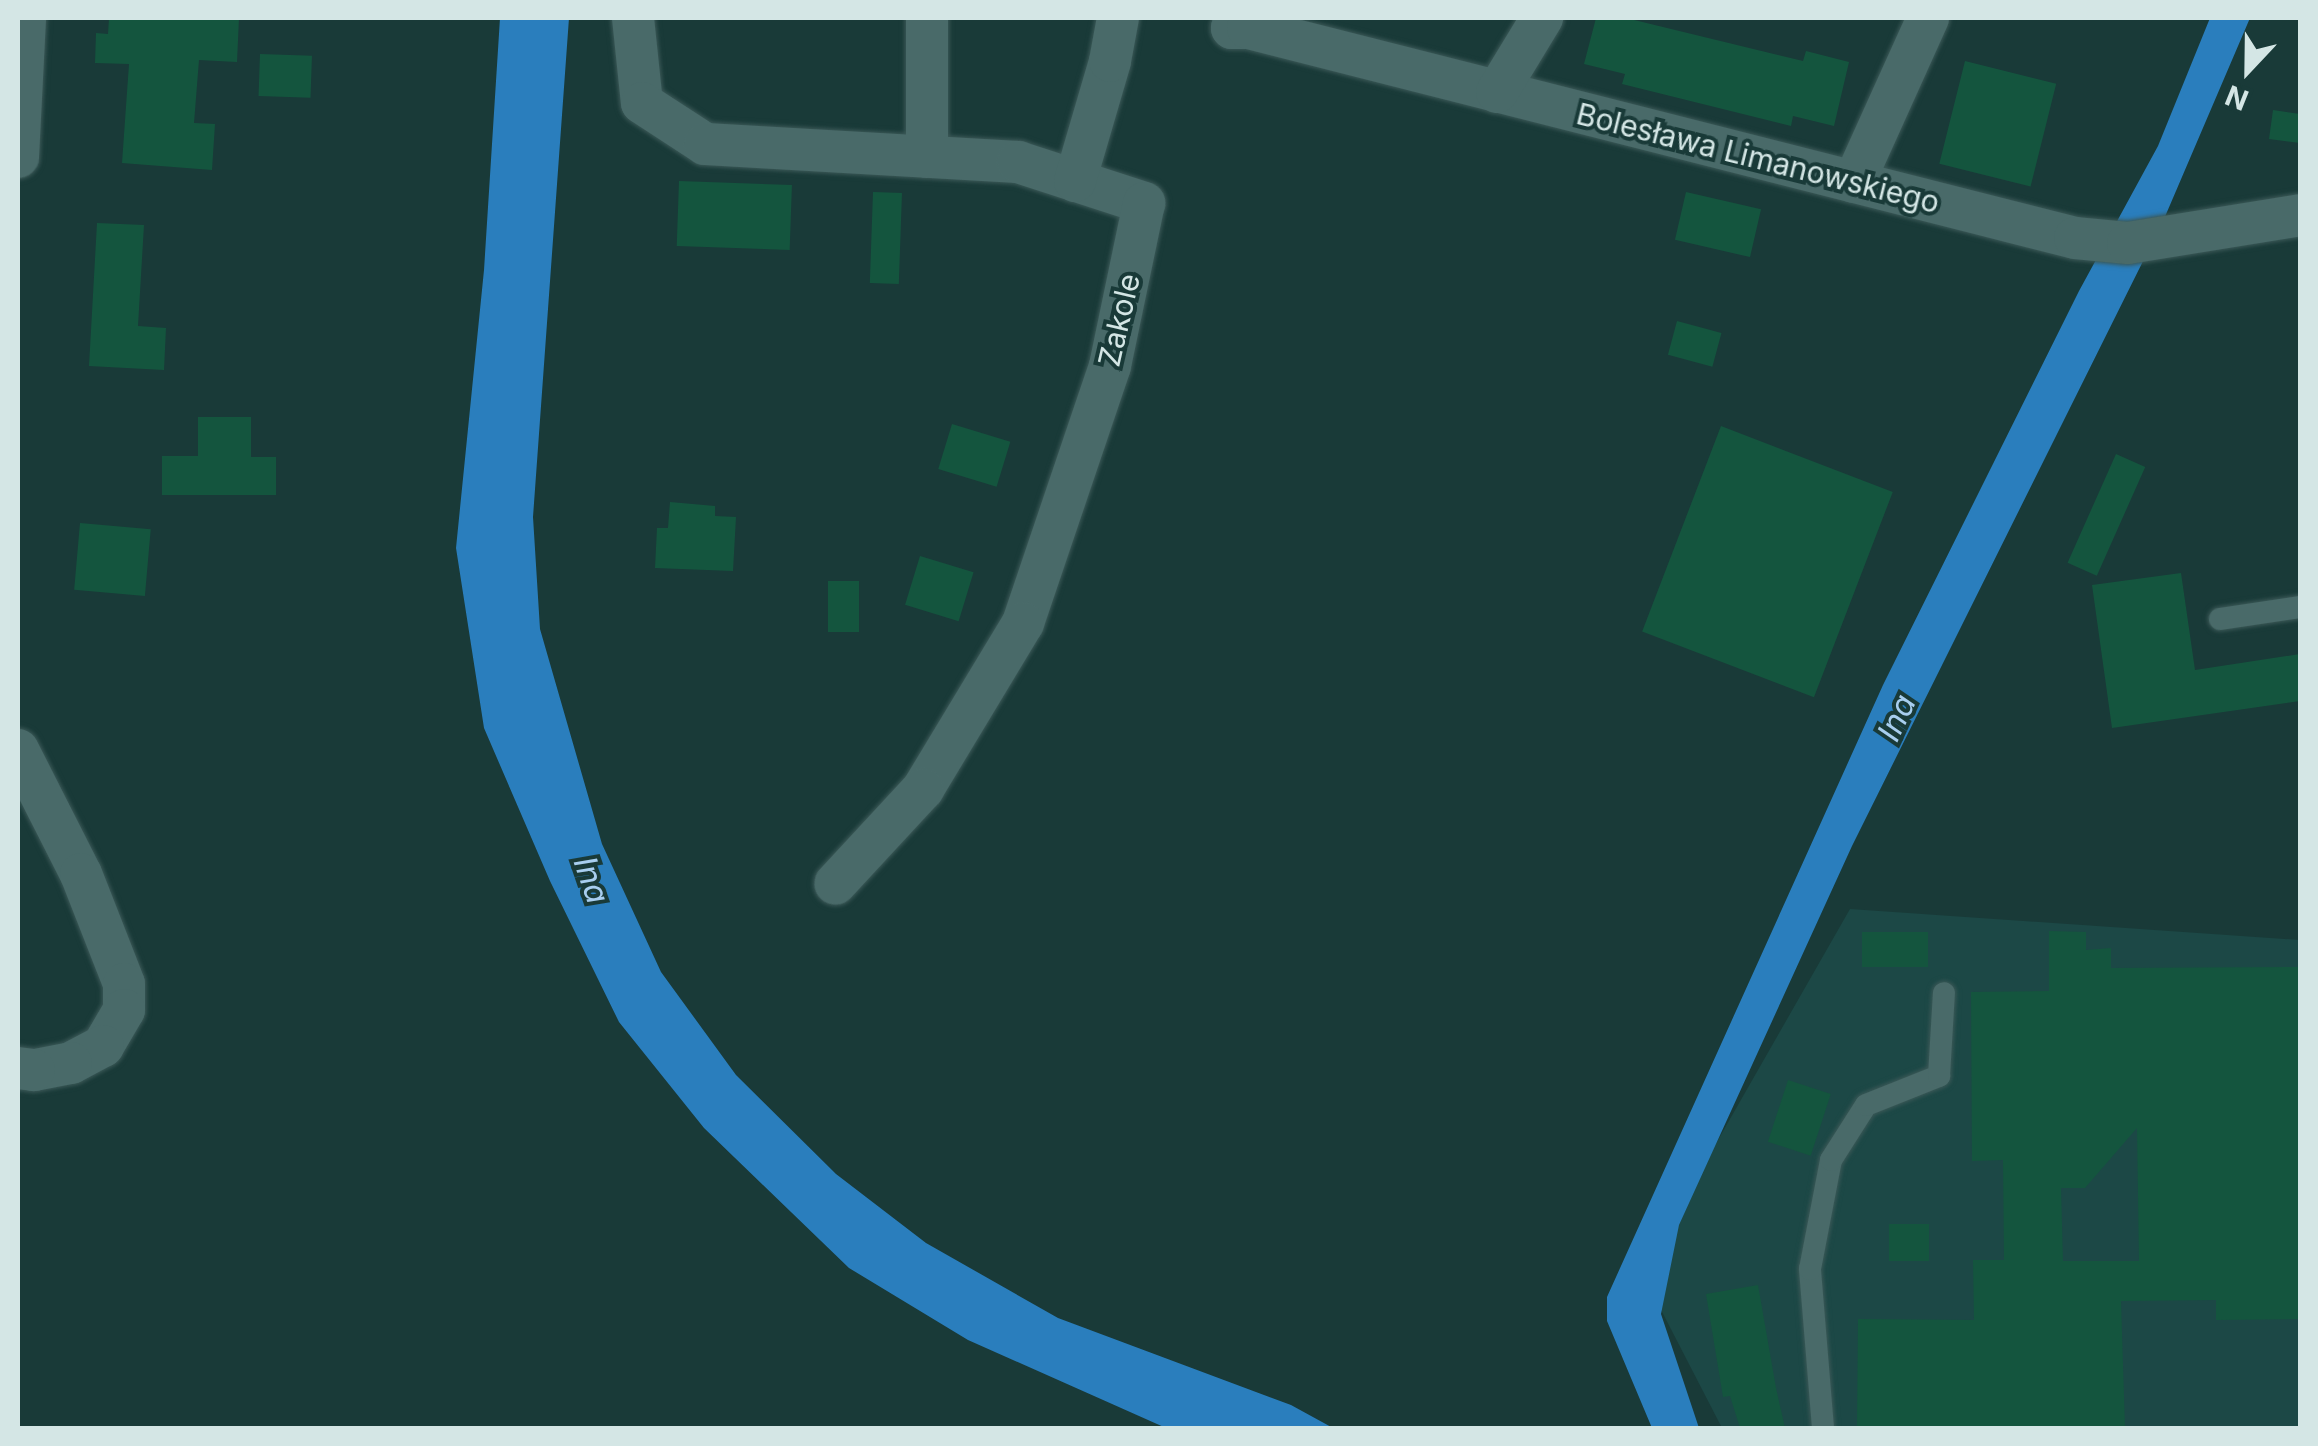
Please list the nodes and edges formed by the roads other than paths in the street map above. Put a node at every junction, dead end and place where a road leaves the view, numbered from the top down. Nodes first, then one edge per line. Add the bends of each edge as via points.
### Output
1 (25, 18) edge
2 (633, 18) edge
3 (927, 18) edge
4 (1118, 18) edge
5 (1240, 18) edge
6 (1542, 18) edge
7 (1928, 18) edge
8 (1497, 92) junction
9 (927, 156) junction
10 (18, 158) edge
11 (1075, 181) junction
12 (1854, 182) junction
13 (2300, 215) edge
14 (2300, 607) edge
15 (2220, 619) dead end
16 (18, 750) edge
17 (835, 884) dead end
18 (1944, 993) dead end
19 (18, 1068) edge
20 (1823, 1428) edge

1 - 10 street
2 - 9 street, Zakole via 642,103 704,144
3 - 9 street
4 - 11 street
5 - 8 street, Bolesława Limanowskiego via 1232,28
6 - 8 street
7 - 12 street
8 - 12 street, Bolesława Limanowskiego
9 - 11 street, Zakole via 1018,162
11 - 17 street, Zakole via 1144,203 1110,366 1023,623 923,788
12 - 13 street, Bolesława Limanowskiego via 2075,238 2128,242
14 - 15 lane
16 - 19 street via 115,953 124,1010 102,1046 72,1064
18 - 20 lane via 1939,1076 1866,1105 1832,1160 1810,1269

